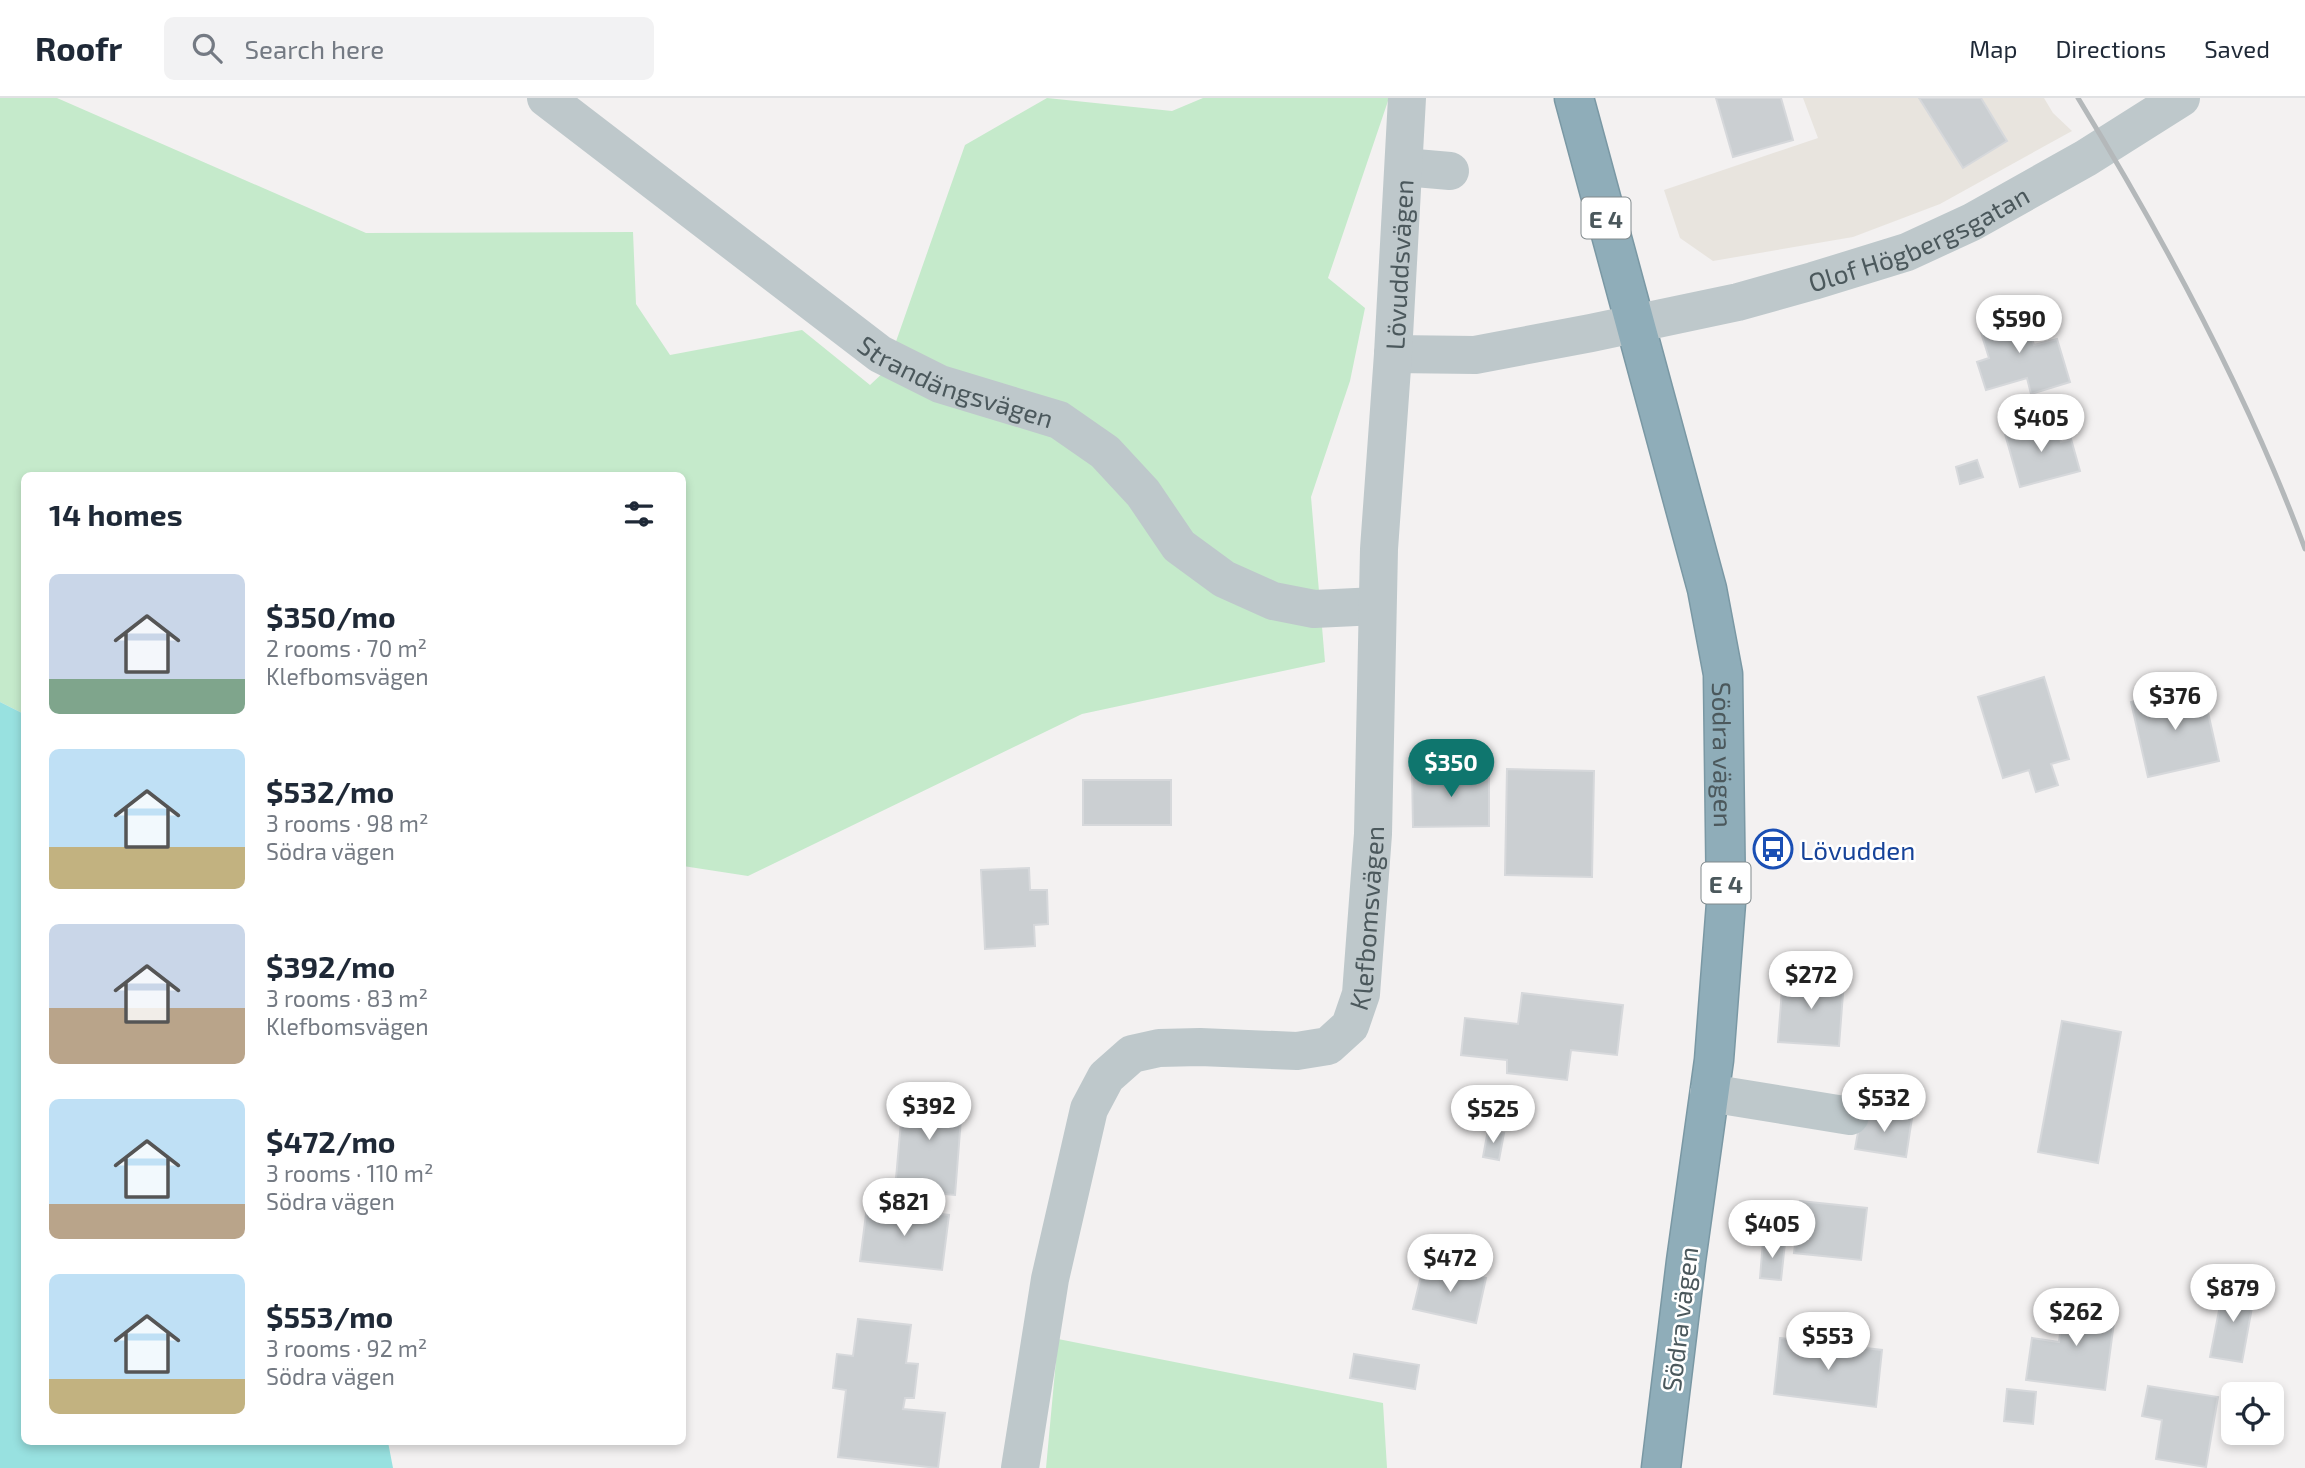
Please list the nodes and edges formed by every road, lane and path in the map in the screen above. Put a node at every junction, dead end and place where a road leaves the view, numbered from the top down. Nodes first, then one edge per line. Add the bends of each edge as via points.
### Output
1 (546, 98) edge
2 (1407, 98) edge
3 (1574, 98) edge
4 (2181, 98) edge
5 (1404, 167) junction
6 (1451, 170) dead end
7 (1635, 324) junction
8 (1394, 354) junction
9 (1377, 606) junction
10 (1710, 1093) junction
11 (1850, 1116) dead end
12 (1020, 1468) edge
13 (1661, 1468) edge

1 - 9 street, Strandängsvägen via 880,354 940,384 1059,420 1105,453 1143,493 1179,546 1224,579 1273,601 1314,609
2 - 5 street, Lövuddsvägen
3 - 7 highway, Södra vägen / E 4
4 - 7 street, Olof Högbergsgatan via 1972,222 1907,251 1751,298
5 - 6 street
5 - 8 street, Lövuddsvägen
7 - 8 street, Lövuddsvägen via 1475,355
7 - 10 highway, Södra vägen / E 4 via 1707,589 1723,674 1726,903
8 - 9 street, Klefbomsvägen
9 - 12 street, Klefbomsvägen via 1373,834 1361,993 1350,1026 1328,1046 1297,1051 1159,1048 1132,1054 1106,1077 1089,1109 1050,1279
10 - 11 street
10 - 13 highway, Södra vägen / E 4

